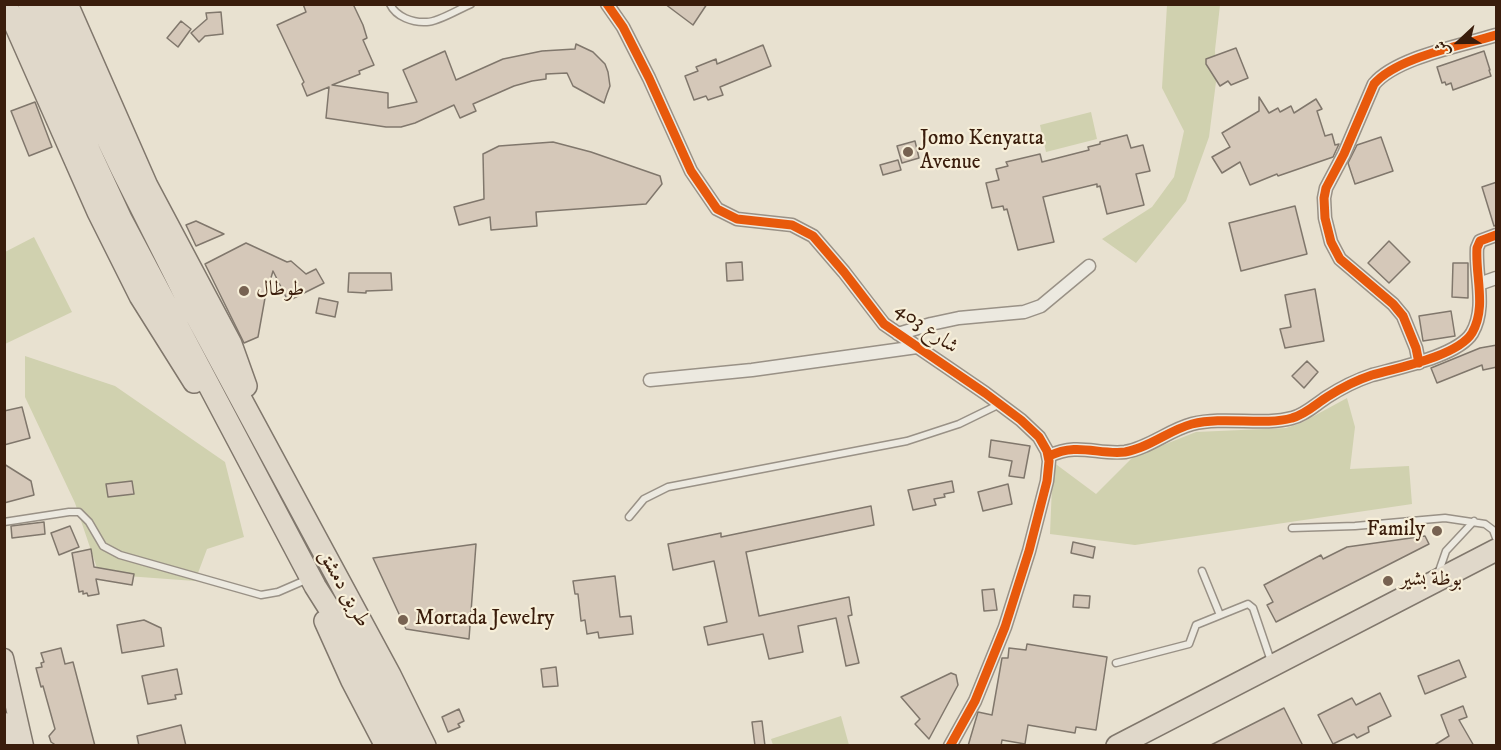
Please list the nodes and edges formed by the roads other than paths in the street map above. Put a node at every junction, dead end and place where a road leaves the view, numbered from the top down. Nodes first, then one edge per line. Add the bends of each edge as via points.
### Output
1 (6, 4) edge
2 (29, 4) edge
3 (51, 4) edge
4 (67, 4) edge
5 (390, 4) edge
6 (471, 4) edge
7 (607, 4) edge
8 (1497, 35) edge
9 (1497, 235) edge
10 (1089, 266) dead end
11 (1497, 278) edge
12 (1479, 284) junction
13 (898, 334) junction
14 (917, 347) junction
15 (1419, 363) junction
16 (650, 380) dead end
17 (1001, 404) junction
18 (260, 433) junction
19 (238, 442) junction
20 (1049, 456) junction
21 (629, 517) dead end
22 (4, 522) edge
23 (1474, 522) junction
24 (1292, 528) dead end
25 (1497, 538) edge
26 (1497, 550) edge
27 (324, 554) junction
28 (1497, 563) edge
29 (1202, 571) dead end
30 (1437, 580) junction
31 (313, 581) junction
32 (1220, 615) junction
33 (4, 658) edge
34 (1116, 663) dead end
35 (1272, 665) junction
36 (380, 676) junction
37 (4, 722) edge
38 (10, 746) edge
39 (24, 746) edge
40 (386, 746) edge
41 (405, 746) edge
42 (426, 746) edge
43 (440, 746) edge
44 (950, 746) edge
45 (1117, 746) edge
46 (1144, 746) edge

1 - 19 highway via 79,172 140,296 190,377
2 - 19 highway via 121,219
3 - 18 highway via 99,122 188,301
4 - 18 highway via 147,186 231,344
5 - 6 lane via 405,19 427,23
7 - 13 street, شارع 403 via 649,78 691,171 717,209 737,219 792,225 813,236 884,324
8 - 15 street via 1408,61 1380,78 1326,188 1324,211 1335,251 1347,267 1403,316
9 - 12 street via 1480,241 1477,248
10 - 13 street via 1041,306 1024,312 959,318
11 - 12 street
12 - 15 street via 1478,314 1470,336
13 - 14 street, شارع 403
14 - 16 street
14 - 17 street, شارع 403
15 - 20 street via 1366,377 1291,419 1199,423 1126,452 1073,448
17 - 20 street, شارع 403 via 1032,429
17 - 21 lane via 959,424 907,441 668,488 644,499
18 - 27 highway, طريق دمشق
19 - 31 highway, طريق دمشق
20 - 44 street via 1041,506 1005,627 975,701
22 - 31 lane via 79,512 103,546 120,555 261,595
23 - 24 lane via 1434,518
23 - 25 lane via 1490,527
23 - 30 lane via 1443,556
26 - 30 highway
27 - 36 highway, طريق دمشق
27 - 43 highway via 350,581 372,614
28 - 46 highway
29 - 32 lane
30 - 35 highway
31 - 36 highway, طريق دمشق via 356,651
31 - 40 highway via 330,634
32 - 34 lane via 1196,625 1189,644
32 - 35 lane via 1251,605
33 - 39 main road
35 - 45 highway
36 - 41 highway, طريق دمشق
36 - 42 highway, طريق دمشق
37 - 38 main road

